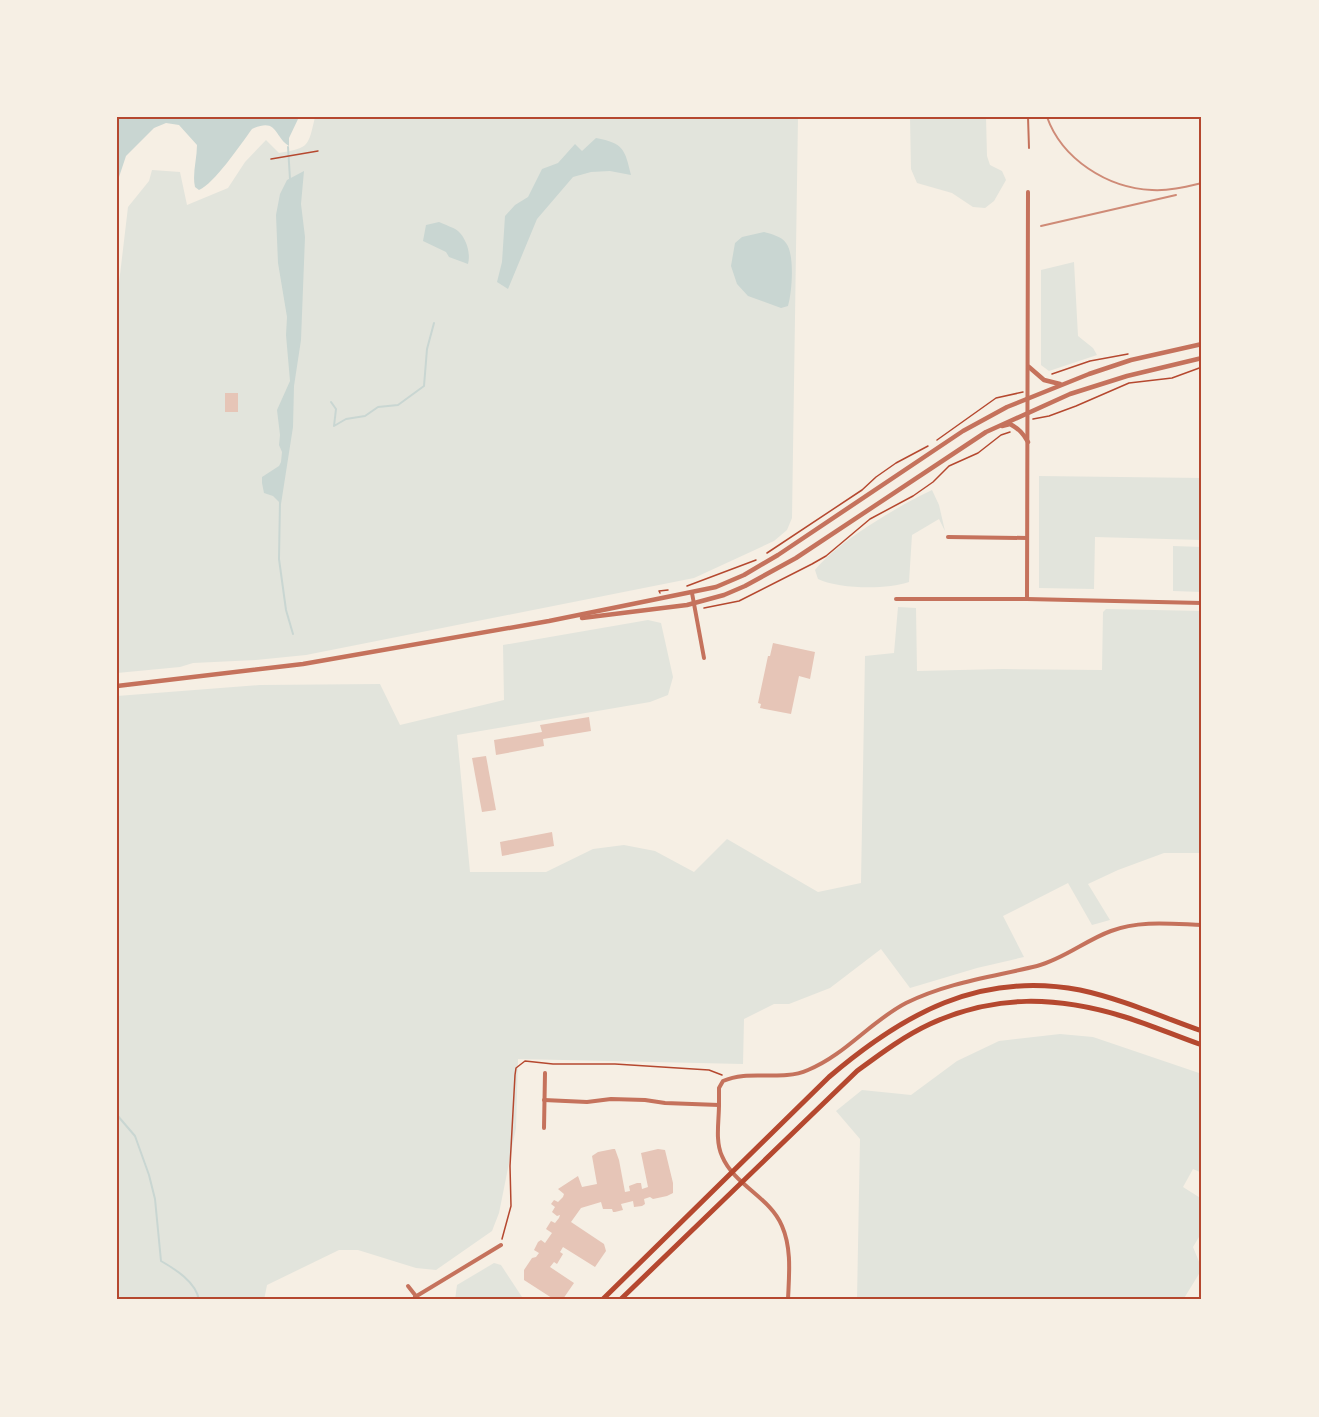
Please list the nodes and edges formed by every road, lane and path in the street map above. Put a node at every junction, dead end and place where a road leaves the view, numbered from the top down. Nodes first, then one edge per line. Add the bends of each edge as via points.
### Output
1 (1028, 117) edge
2 (1029, 148) dead end
3 (318, 151) dead end
4 (271, 159) dead end
5 (1028, 192) dead end
6 (1202, 344) edge
7 (1129, 353) dead end
8 (1202, 358) edge
9 (1029, 367) junction
10 (1202, 367) edge
11 (1048, 376) dead end
12 (1060, 384) junction
13 (1020, 393) dead end
14 (1029, 398) junction
15 (1028, 412) junction
16 (1039, 416) dead end
17 (993, 428) junction
18 (1014, 432) dead end
19 (1028, 442) junction
20 (948, 537) dead end
21 (1027, 538) junction
22 (768, 553) dead end
23 (759, 559) dead end
24 (678, 588) dead end
25 (669, 589) dead end
26 (692, 593) junction
27 (660, 594) dead end
28 (896, 599) dead end
29 (1027, 599) junction
30 (1202, 603) edge
31 (695, 606) junction
32 (549, 621) junction
33 (704, 658) dead end
34 (117, 686) edge
35 (1202, 925) edge
36 (1202, 1031) edge
37 (1202, 1045) edge
38 (545, 1073) dead end
39 (544, 1100) junction
40 (719, 1105) junction
41 (544, 1128) dead end
42 (733, 1172) junction
43 (742, 1180) junction
44 (501, 1245) dead end
45 (408, 1286) dead end
46 (417, 1299) edge
47 (602, 1300) edge
48 (620, 1300) edge
49 (788, 1300) edge

1 - 2 lane
3 - 4 path
5 - 9 street
6 - 12 street via 1131,360
7 - 11 path
8 - 15 street via 1127,376
9 - 12 street via 1044,380
9 - 14 street
10 - 16 path via 1172,378 1129,383 1077,406
12 - 14 street
13 - 22 path via 996,398
14 - 15 street
14 - 26 street via 963,431 744,575
15 - 17 street
15 - 19 street
17 - 19 street via 1010,424 1023,432
17 - 31 street via 776,570
18 - 31 path via 1007,432 978,453 949,466 933,482 870,519 812,564 739,601
19 - 21 street
20 - 21 street
21 - 29 street
23 - 24 path
25 - 27 path via 659,591
26 - 31 street
26 - 32 street
28 - 29 street
29 - 30 street
31 - 32 street
31 - 33 street
32 - 34 street via 303,664
35 - 40 street via 1126,926 1039,966 977,978 929,993 887,1015 807,1071 782,1077 738,1076 723,1081
36 - 42 main road via 1108,997 1059,987 1015,986 966,995 895,1026 862,1049
37 - 43 main road via 1126,1017 1064,1002 1011,1001 959,1012 928,1024 857,1071
38 - 39 street
39 - 40 street
39 - 41 street
40 - 42 street via 721,1154
42 - 43 street
42 - 47 main road
43 - 48 main road
43 - 49 street via 782,1225 789,1256
44 - 46 street
45 - 46 street

